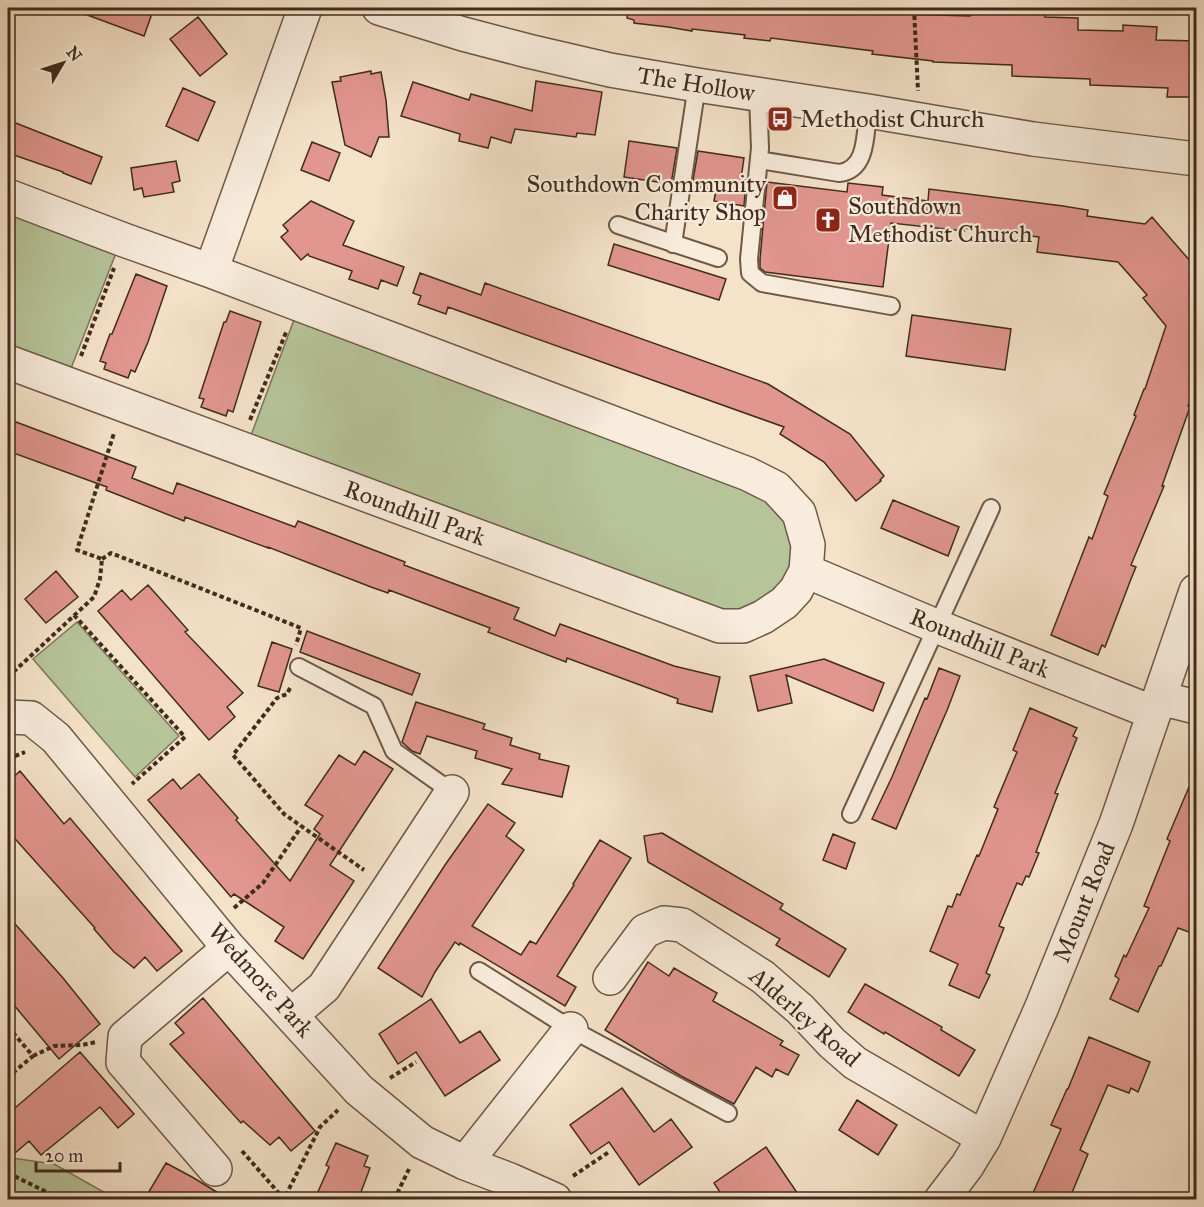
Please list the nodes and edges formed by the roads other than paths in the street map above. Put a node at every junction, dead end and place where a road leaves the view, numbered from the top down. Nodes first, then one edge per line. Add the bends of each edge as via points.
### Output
1 (305, 8) edge
2 (379, 8) edge
3 (697, 86) junction
4 (758, 94) junction
5 (868, 111) junction
6 (759, 160) junction
7 (1193, 162) edge
8 (8, 196) edge
9 (618, 225) dead end
10 (673, 244) junction
11 (718, 258) dead end
12 (211, 271) junction
13 (891, 306) dead end
14 (8, 362) edge
15 (991, 508) dead end
16 (806, 571) junction
17 (1197, 591) edge
18 (936, 626) junction
19 (299, 667) road end
20 (1157, 706) junction
21 (1197, 707) edge
22 (8, 717) edge
23 (452, 792) joint
24 (851, 814) dead end
25 (221, 937) junction
26 (479, 971) dead end
27 (610, 978) dead end
28 (291, 1015) junction
29 (571, 1029) junction
30 (728, 1113) dead end
31 (984, 1138) junction
32 (465, 1163) junction
33 (215, 1169) dead end
34 (550, 1198) edge
35 (941, 1200) edge

1 - 12 street
2 - 3 street, The Hollow via 528,51
3 - 4 street, The Hollow
3 - 10 lane
4 - 5 street, The Hollow
4 - 6 lane
5 - 6 lane via 861,157 848,172
5 - 7 street, The Hollow
6 - 13 lane via 748,259 750,273 762,283
8 - 12 street
9 - 10 lane
10 - 11 lane
12 - 16 street via 777,488 799,513 808,545
14 - 16 street, Roundhill Park via 720,626 743,626 763,617 784,603
15 - 18 lane
16 - 18 street, Roundhill Park
17 - 20 street, Mount Road
18 - 20 street, Roundhill Park
18 - 24 lane
19 - 23 lane via 374,706 394,751
20 - 21 street, Roundhill Park
20 - 31 street, Mount Road via 1116,824
22 - 25 street, Wedmore Park via 31,718 56,738
23 - 28 street via 324,987
25 - 28 street, Wedmore Park
25 - 33 street via 125,1037 123,1062
26 - 29 lane
27 - 31 street, Alderley Road via 645,931 663,923 682,926 763,977 855,1063
28 - 32 street, Wedmore Park via 359,1090 422,1142
29 - 30 lane
29 - 32 street
31 - 35 street, Mount Road
32 - 34 street, Wedmore Park

